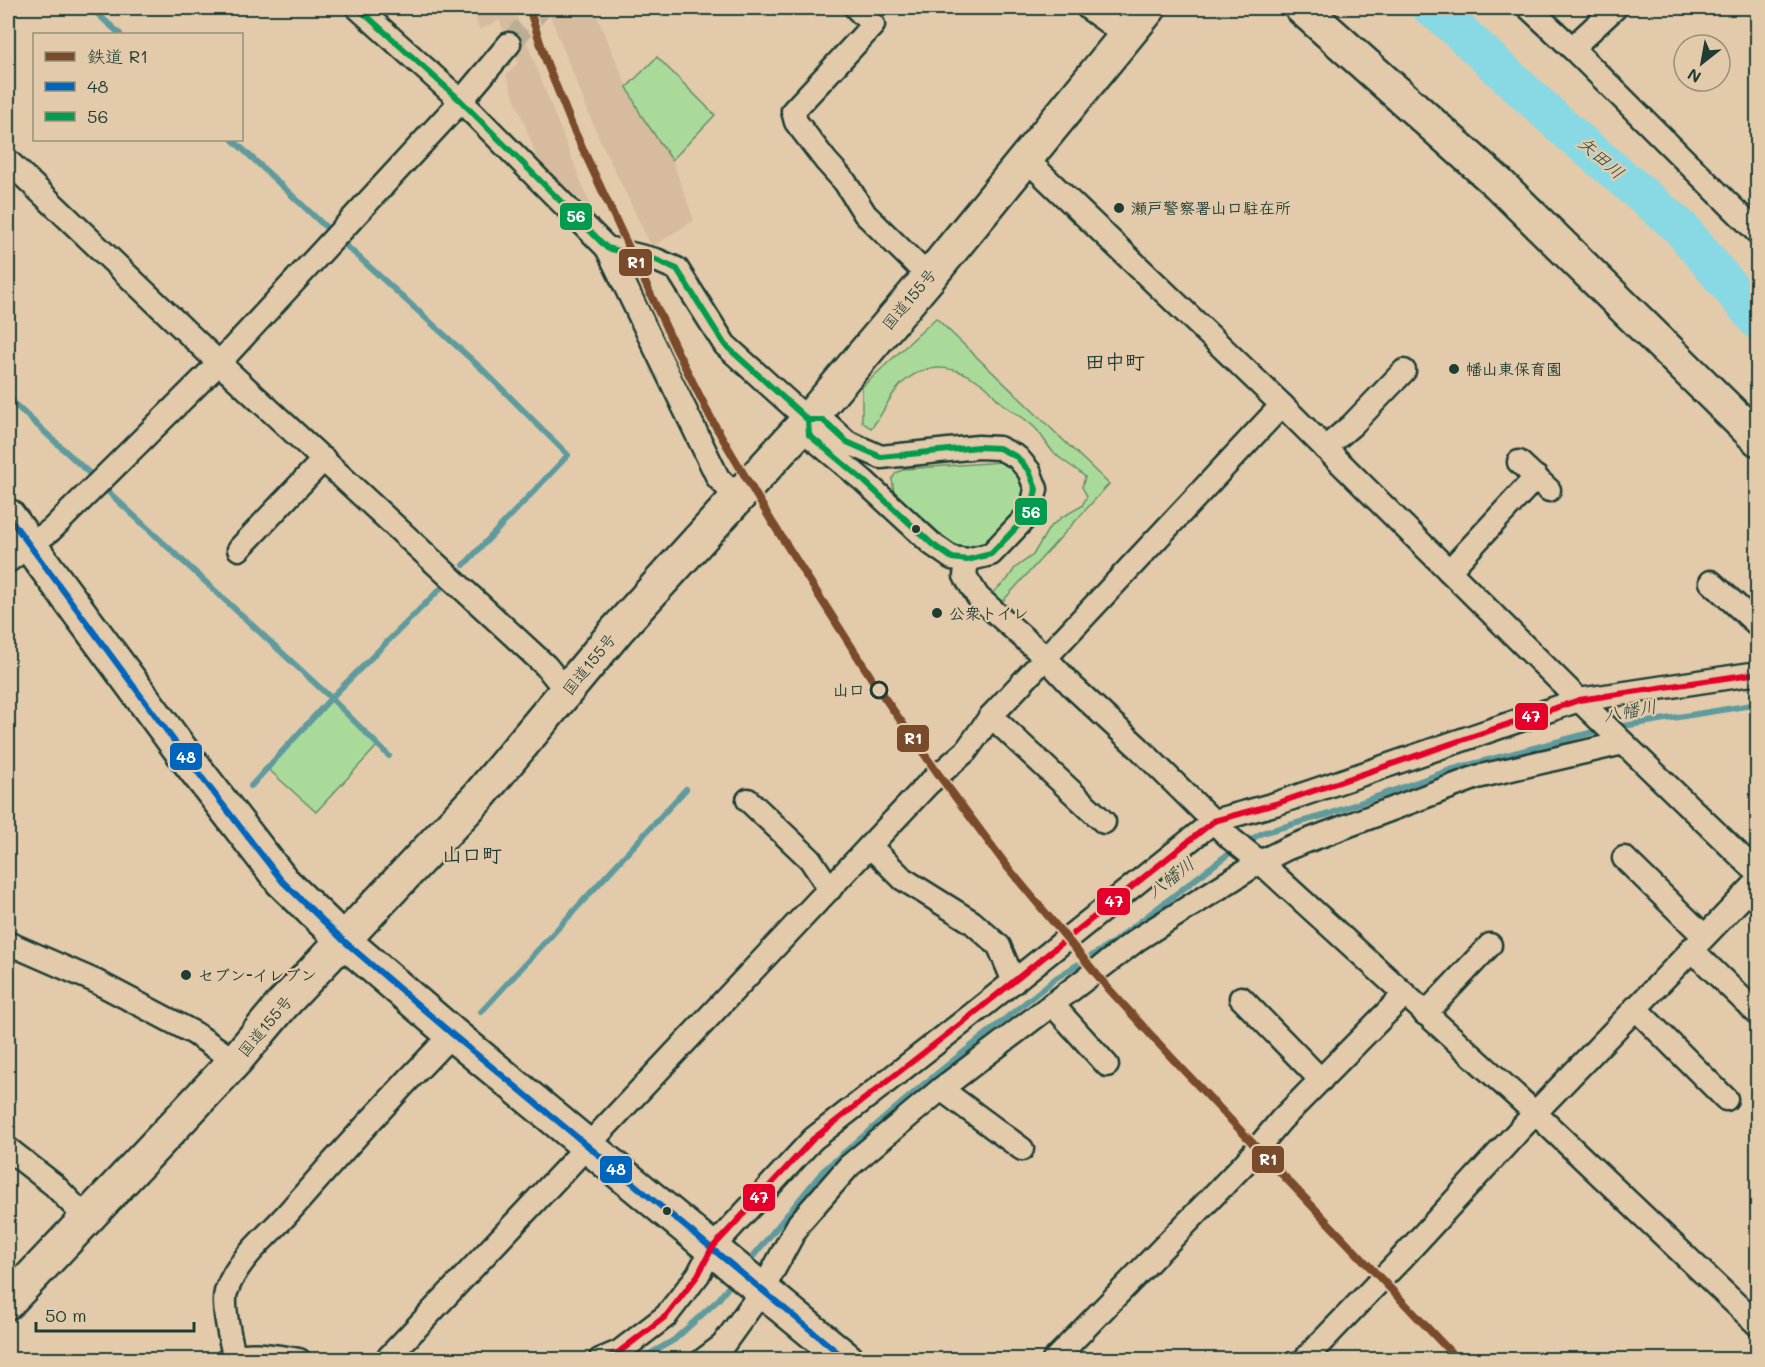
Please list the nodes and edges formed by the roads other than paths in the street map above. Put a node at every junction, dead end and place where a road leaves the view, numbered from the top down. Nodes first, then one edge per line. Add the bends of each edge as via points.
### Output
1 (358, 8) edge
2 (856, 8) edge
3 (1088, 8) edge
4 (1149, 8) edge
5 (1302, 8) edge
6 (1529, 8) edge
7 (1614, 8) edge
8 (1127, 36) junction
9 (509, 44) tunnel mouth
10 (1572, 48) junction
11 (461, 101) junction
12 (1026, 159) junction
13 (8, 160) edge
14 (1758, 233) edge
15 (607, 248) junction
16 (928, 277) junction
17 (219, 363) junction
18 (1404, 371) dead end
19 (1282, 405) junction
20 (808, 420) junction
21 (1758, 439) edge
22 (1325, 448) junction
23 (324, 459) junction
24 (1535, 476) dead end
25 (737, 498) junction
26 (8, 516) edge
27 (238, 549) dead end
28 (18, 553) edge
29 (967, 560) junction
30 (1449, 571) junction
31 (1712, 582) dead end
32 (1758, 625) edge
33 (1045, 657) junction
34 (1758, 673) edge
35 (567, 692) junction
36 (1586, 707) junction
37 (991, 716) junction
38 (1618, 738) junction
39 (748, 800) dead end
40 (1214, 821) junction
41 (1104, 822) dead end
42 (870, 846) junction
43 (1624, 858) dead end
44 (1255, 859) junction
45 (1758, 873) edge
46 (1758, 881) edge
47 (830, 889) junction
48 (344, 942) junction
49 (8, 943) edge
50 (1698, 943) junction
51 (1490, 945) dead end
52 (1014, 982) junction
53 (1404, 995) junction
54 (1240, 998) dead end
55 (1052, 1004) junction
56 (1635, 1008) junction
57 (1425, 1014) junction
58 (1758, 1014) edge
59 (452, 1034) junction
60 (235, 1061) junction
61 (1107, 1065) dead end
62 (1321, 1080) junction
63 (941, 1089) junction
64 (1726, 1099) dead end
65 (1535, 1113) junction
66 (588, 1147) junction
67 (8, 1149) edge
68 (1022, 1149) dead end
69 (87, 1219) junction
70 (718, 1253) junction
71 (758, 1287) junction
72 (8, 1302) edge
73 (1758, 1325) edge
74 (232, 1358) edge
75 (299, 1359) edge
76 (386, 1359) edge
77 (600, 1359) edge
78 (703, 1359) edge
79 (847, 1359) edge
80 (1054, 1359) edge
81 (1304, 1359) edge

1 - 11 street
2 - 16 street via 873,25 793,111 796,122 845,182 865,214
3 - 8 street
4 - 8 main road, 国道155号
5 - 21 main road via 1499,184
6 - 10 street
7 - 10 street
8 - 12 main road, 国道155号
9 - 11 street
10 - 14 street
11 - 15 street
11 - 17 street
12 - 16 main road, 国道155号
12 - 19 street
13 - 17 street
15 - 20 street via 677,269 725,345
15 - 25 street via 718,478
16 - 20 main road, 国道155号
17 - 23 street
17 - 28 street via 51,530
18 - 22 street
19 - 22 street
19 - 33 street
20 - 25 main road, 国道155号
20 - 29 street via 809,435 932,544 952,558
20 - 29 street via 823,420 847,442 881,457 978,447 999,448 1017,457 1029,471 1036,489 1031,512 991,554
22 - 30 street
23 - 27 street
23 - 35 street via 546,666
24 - 30 street
25 - 35 main road, 国道155号 via 617,630
26 - 28 main road
28 - 48 main road via 282,881
29 - 33 street via 965,576 978,597
30 - 36 street
31 - 32 street
33 - 37 street
33 - 40 street
34 - 36 street
35 - 48 main road, 国道155号 via 479,796
36 - 38 street
36 - 40 street
37 - 41 street
37 - 42 street via 966,751 928,784
38 - 44 street via 1477,777
38 - 45 street
39 - 47 street via 810,859
40 - 44 street
40 - 52 street
42 - 47 street
42 - 52 street via 903,879 972,922 999,946
43 - 50 street
44 - 53 street
44 - 55 street
46 - 50 street
47 - 66 street
48 - 59 main road
48 - 60 main road, 国道155号 via 282,1005
49 - 60 street via 105,986 194,1033
50 - 56 street
50 - 58 street
51 - 57 street
52 - 70 street via 813,1139
53 - 57 street
53 - 62 street
54 - 62 street
55 - 61 street
55 - 63 street
56 - 64 street
56 - 65 street
57 - 65 street
59 - 66 main road
59 - 74 street via 242,1261 226,1293
60 - 69 main road, 国道155号
62 - 80 street
63 - 68 street
63 - 71 street via 849,1166 799,1223
65 - 73 street
65 - 81 street
66 - 70 main road
66 - 76 street
67 - 69 street via 54,1185
69 - 72 main road, 国道155号
70 - 71 main road
70 - 77 street via 666,1316 619,1352
71 - 78 street via 723,1345
71 - 79 main road
74 - 75 street

